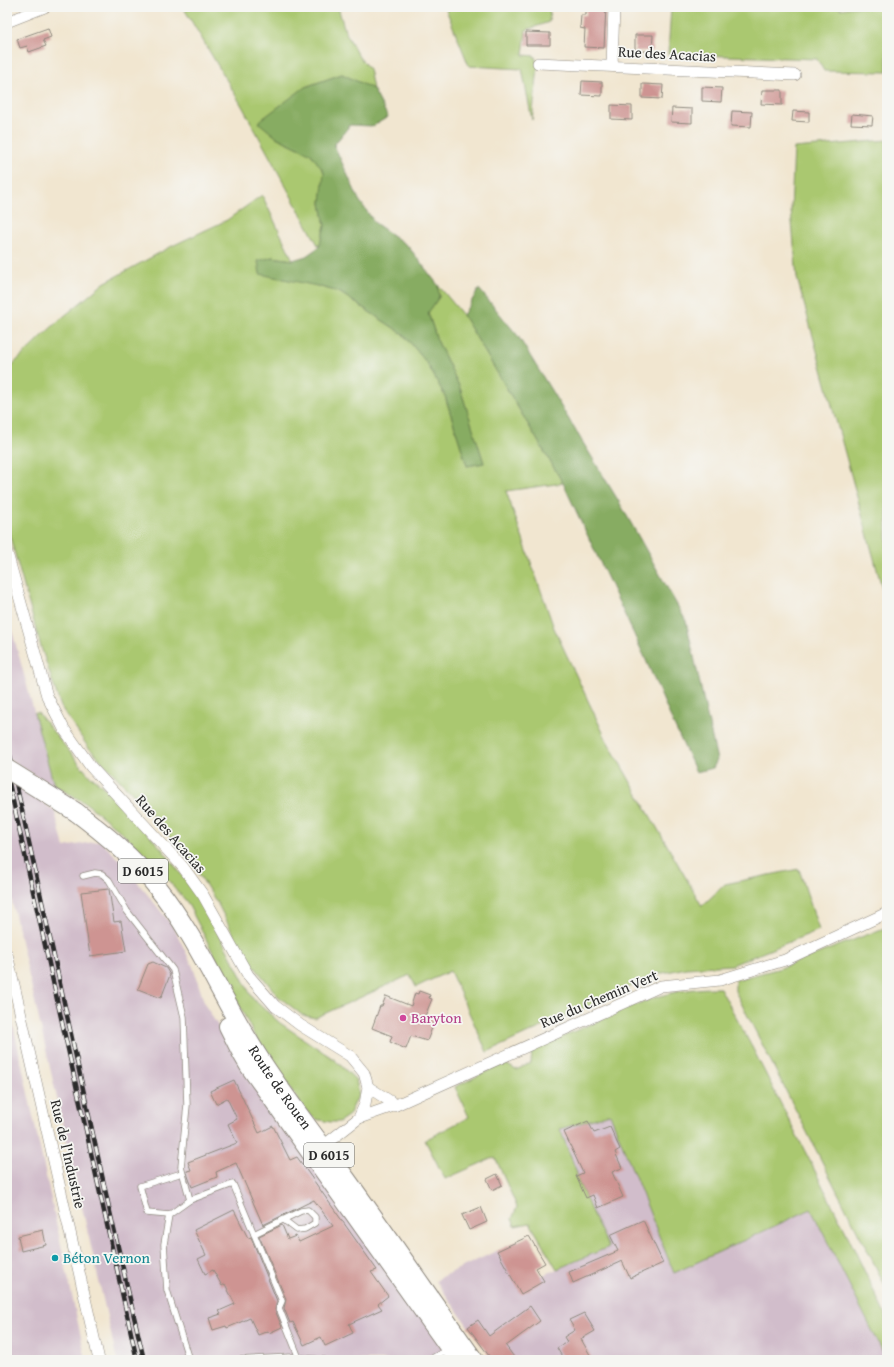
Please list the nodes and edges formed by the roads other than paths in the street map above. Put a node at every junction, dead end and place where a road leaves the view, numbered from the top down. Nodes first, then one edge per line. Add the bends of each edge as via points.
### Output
1 (45, 7) edge
2 (614, 7) edge
3 (7, 22) edge
4 (538, 63) dead end
5 (612, 66) junction
6 (795, 75) dead end
7 (7, 553) edge
8 (7, 769) edge
9 (84, 876) dead end
10 (887, 913) edge
11 (7, 954) edge
12 (11, 997) edge
13 (368, 1087) junction
14 (396, 1105) junction
15 (359, 1118) junction
16 (318, 1151) junction
17 (182, 1173) junction
18 (190, 1200) junction
19 (170, 1216) junction
20 (284, 1220) junction
21 (254, 1234) junction
22 (456, 1350) edge
23 (299, 1358) junction
24 (99, 1360) edge
25 (189, 1360) edge
26 (235, 1360) edge
27 (324, 1360) edge
28 (429, 1360) edge
29 (474, 1360) edge

1 - 3 street
2 - 5 street
4 - 5 street, Rue des Acacias
5 - 6 street, Rue des Acacias
7 - 13 street, Rue des Acacias via 47,696 64,729 91,767 183,867 203,895 248,975 275,1006 350,1056 364,1073
8 - 16 main road, Route de Rouen / D 6015, bridge via 76,812 135,862 156,886 177,914 194,944 242,1054 290,1125
9 - 17 lane via 102,874 109,880 127,910 173,970 184,1017 187,1104
10 - 14 street, Rue du Chemin Vert via 785,960 720,980 661,986
11 - 12 street, Rue de l'Industrie
12 - 24 street, Rue de l'Industrie
13 - 14 street
13 - 15 street
14 - 15 street, Rue du Chemin Vert
15 - 16 street, Rue du Chemin Vert
16 - 22 main road, Route de Rouen / D 6015 via 394,1257
17 - 18 lane
17 - 19 lane via 140,1186 147,1213
18 - 19 lane
18 - 21 lane via 233,1184
19 - 25 lane via 164,1244 167,1290
20 - 20 lane via 300,1211 308,1210 315,1223 297,1230
20 - 21 lane
21 - 23 lane via 282,1301 279,1308
22 - 28 lane
22 - 29 main road, Route de Rouen / D 6015
23 - 26 lane
23 - 27 lane

